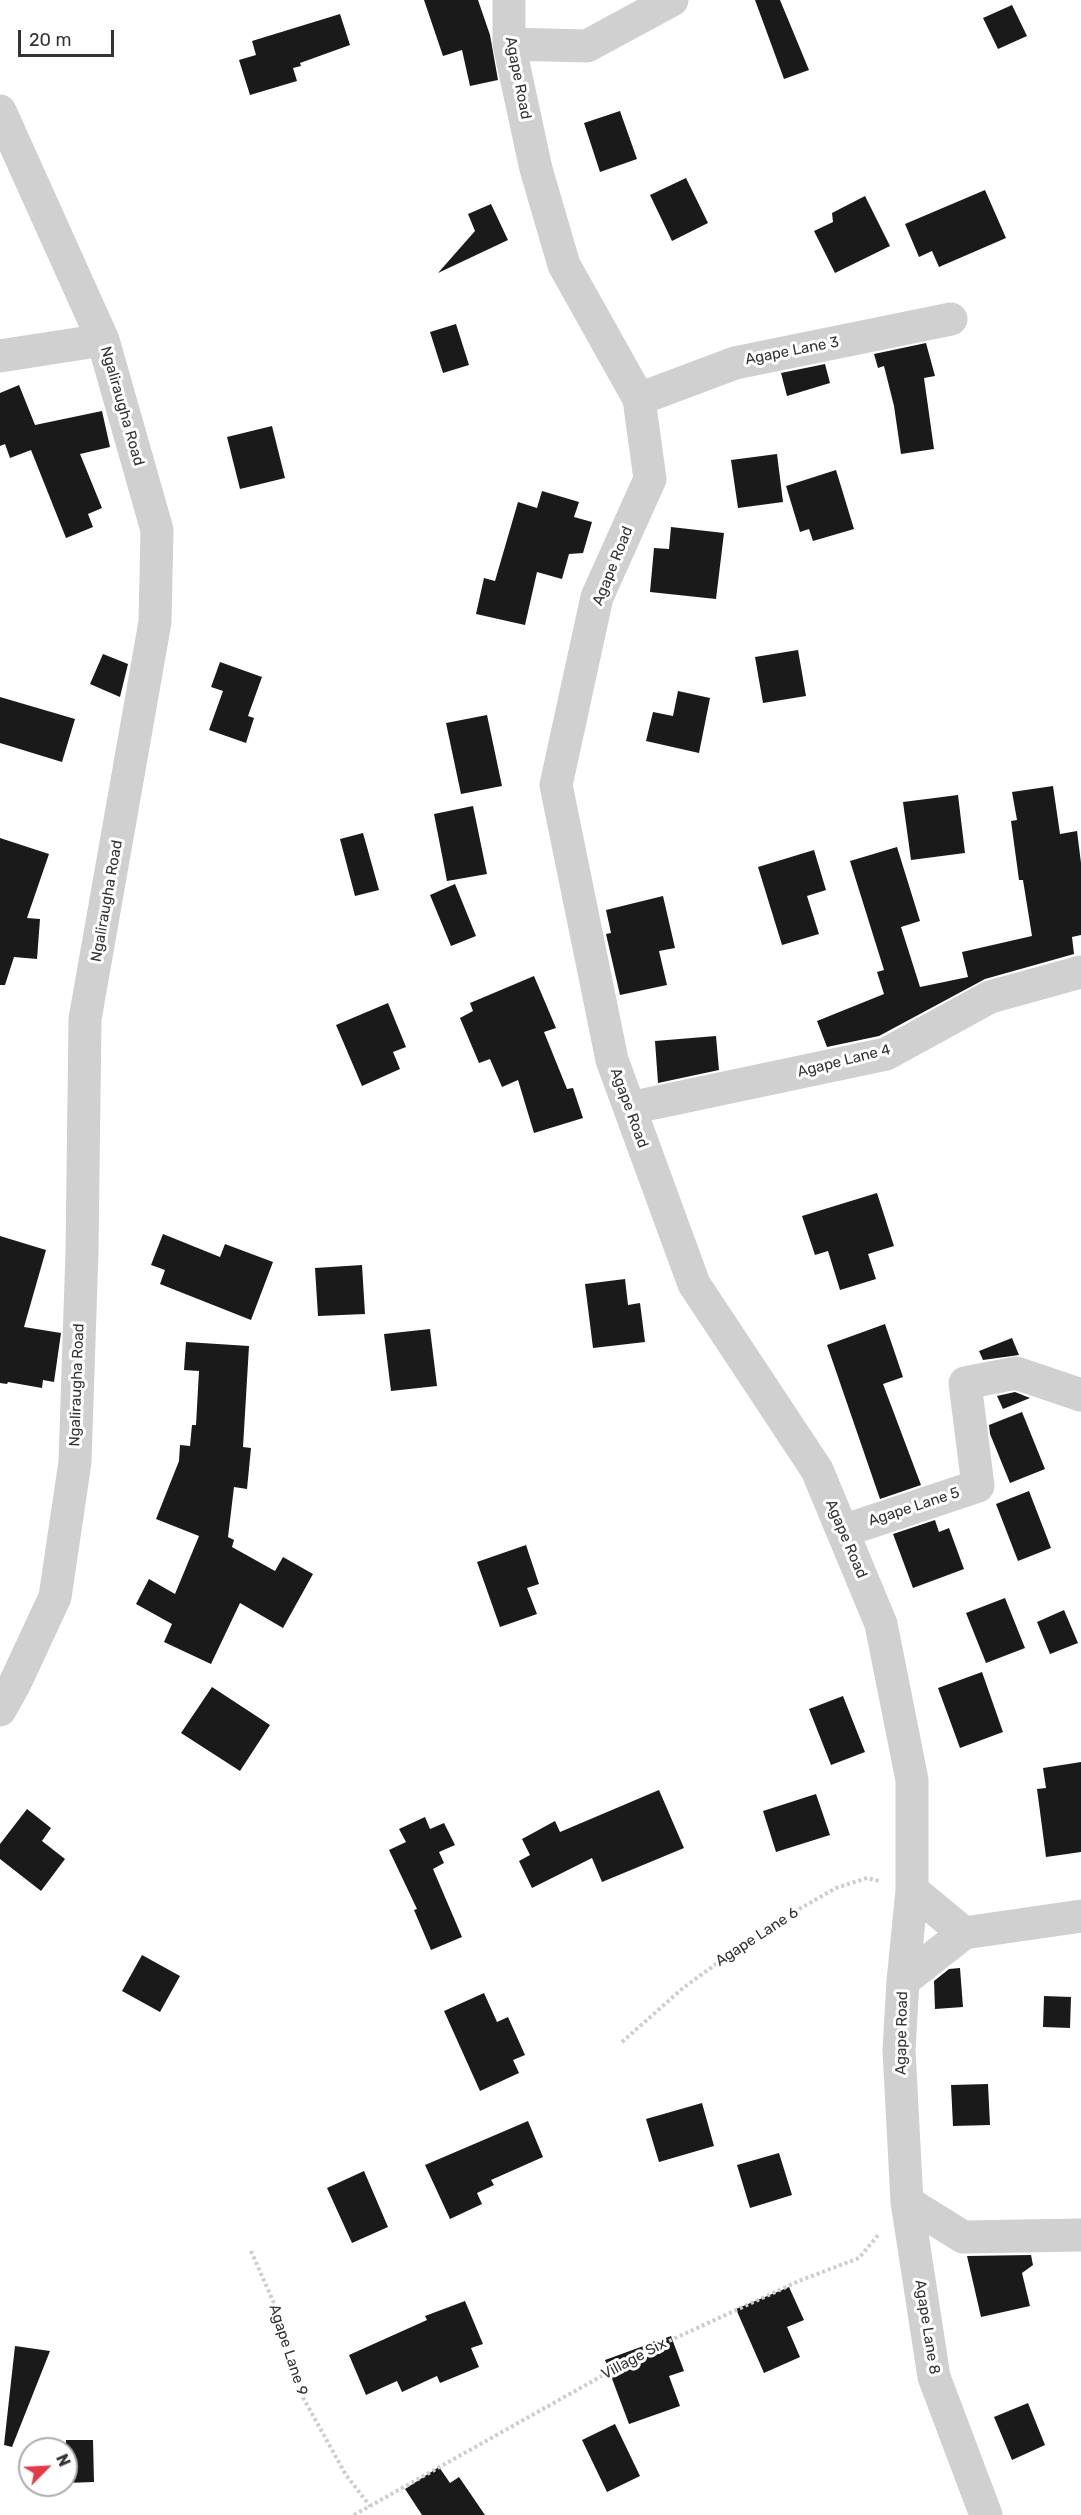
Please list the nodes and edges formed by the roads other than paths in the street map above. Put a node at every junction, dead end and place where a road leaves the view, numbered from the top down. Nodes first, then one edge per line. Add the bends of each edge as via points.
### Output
1 (509, 0) edge
2 (672, 0) edge
3 (509, 44) junction
4 (0, 111) edge
5 (951, 319) dead end
6 (103, 340) junction
7 (0, 356) edge
8 (639, 399) junction
9 (1081, 972) edge
10 (630, 1108) junction
11 (1081, 1395) edge
12 (843, 1531) junction
13 (0, 1710) edge
14 (912, 1890) junction
15 (1081, 1916) edge
16 (964, 1933) junction
17 (903, 1981) junction
18 (907, 2202) junction
19 (1081, 2235) edge
20 (986, 2515) edge

1 - 3 street, Agape Road
2 - 3 street via 587,46
3 - 8 street, Agape Road via 536,169 564,266
4 - 6 street, Ngaliraugha Road
5 - 8 street, Agape Lane 3 via 735,363
6 - 7 street
6 - 13 street, Ngaliraugha Road via 157,530 155,622 85,1019 75,1462 55,1597
8 - 10 street, Agape Road via 650,479 597,597 556,785 612,1060
9 - 10 street, Agape Lane 4 via 990,997 886,1054
10 - 12 street, Agape Road via 694,1284 817,1470
11 - 12 street, Agape Lane 5 via 1016,1373 964,1383 978,1486
12 - 14 street, Agape Road via 881,1624 910,1768
14 - 16 street
14 - 17 street, Agape Road
15 - 16 street
16 - 17 street
17 - 18 street, Agape Road via 899,2050
18 - 19 street via 963,2237
18 - 20 street, Agape Lane 8 via 934,2377

